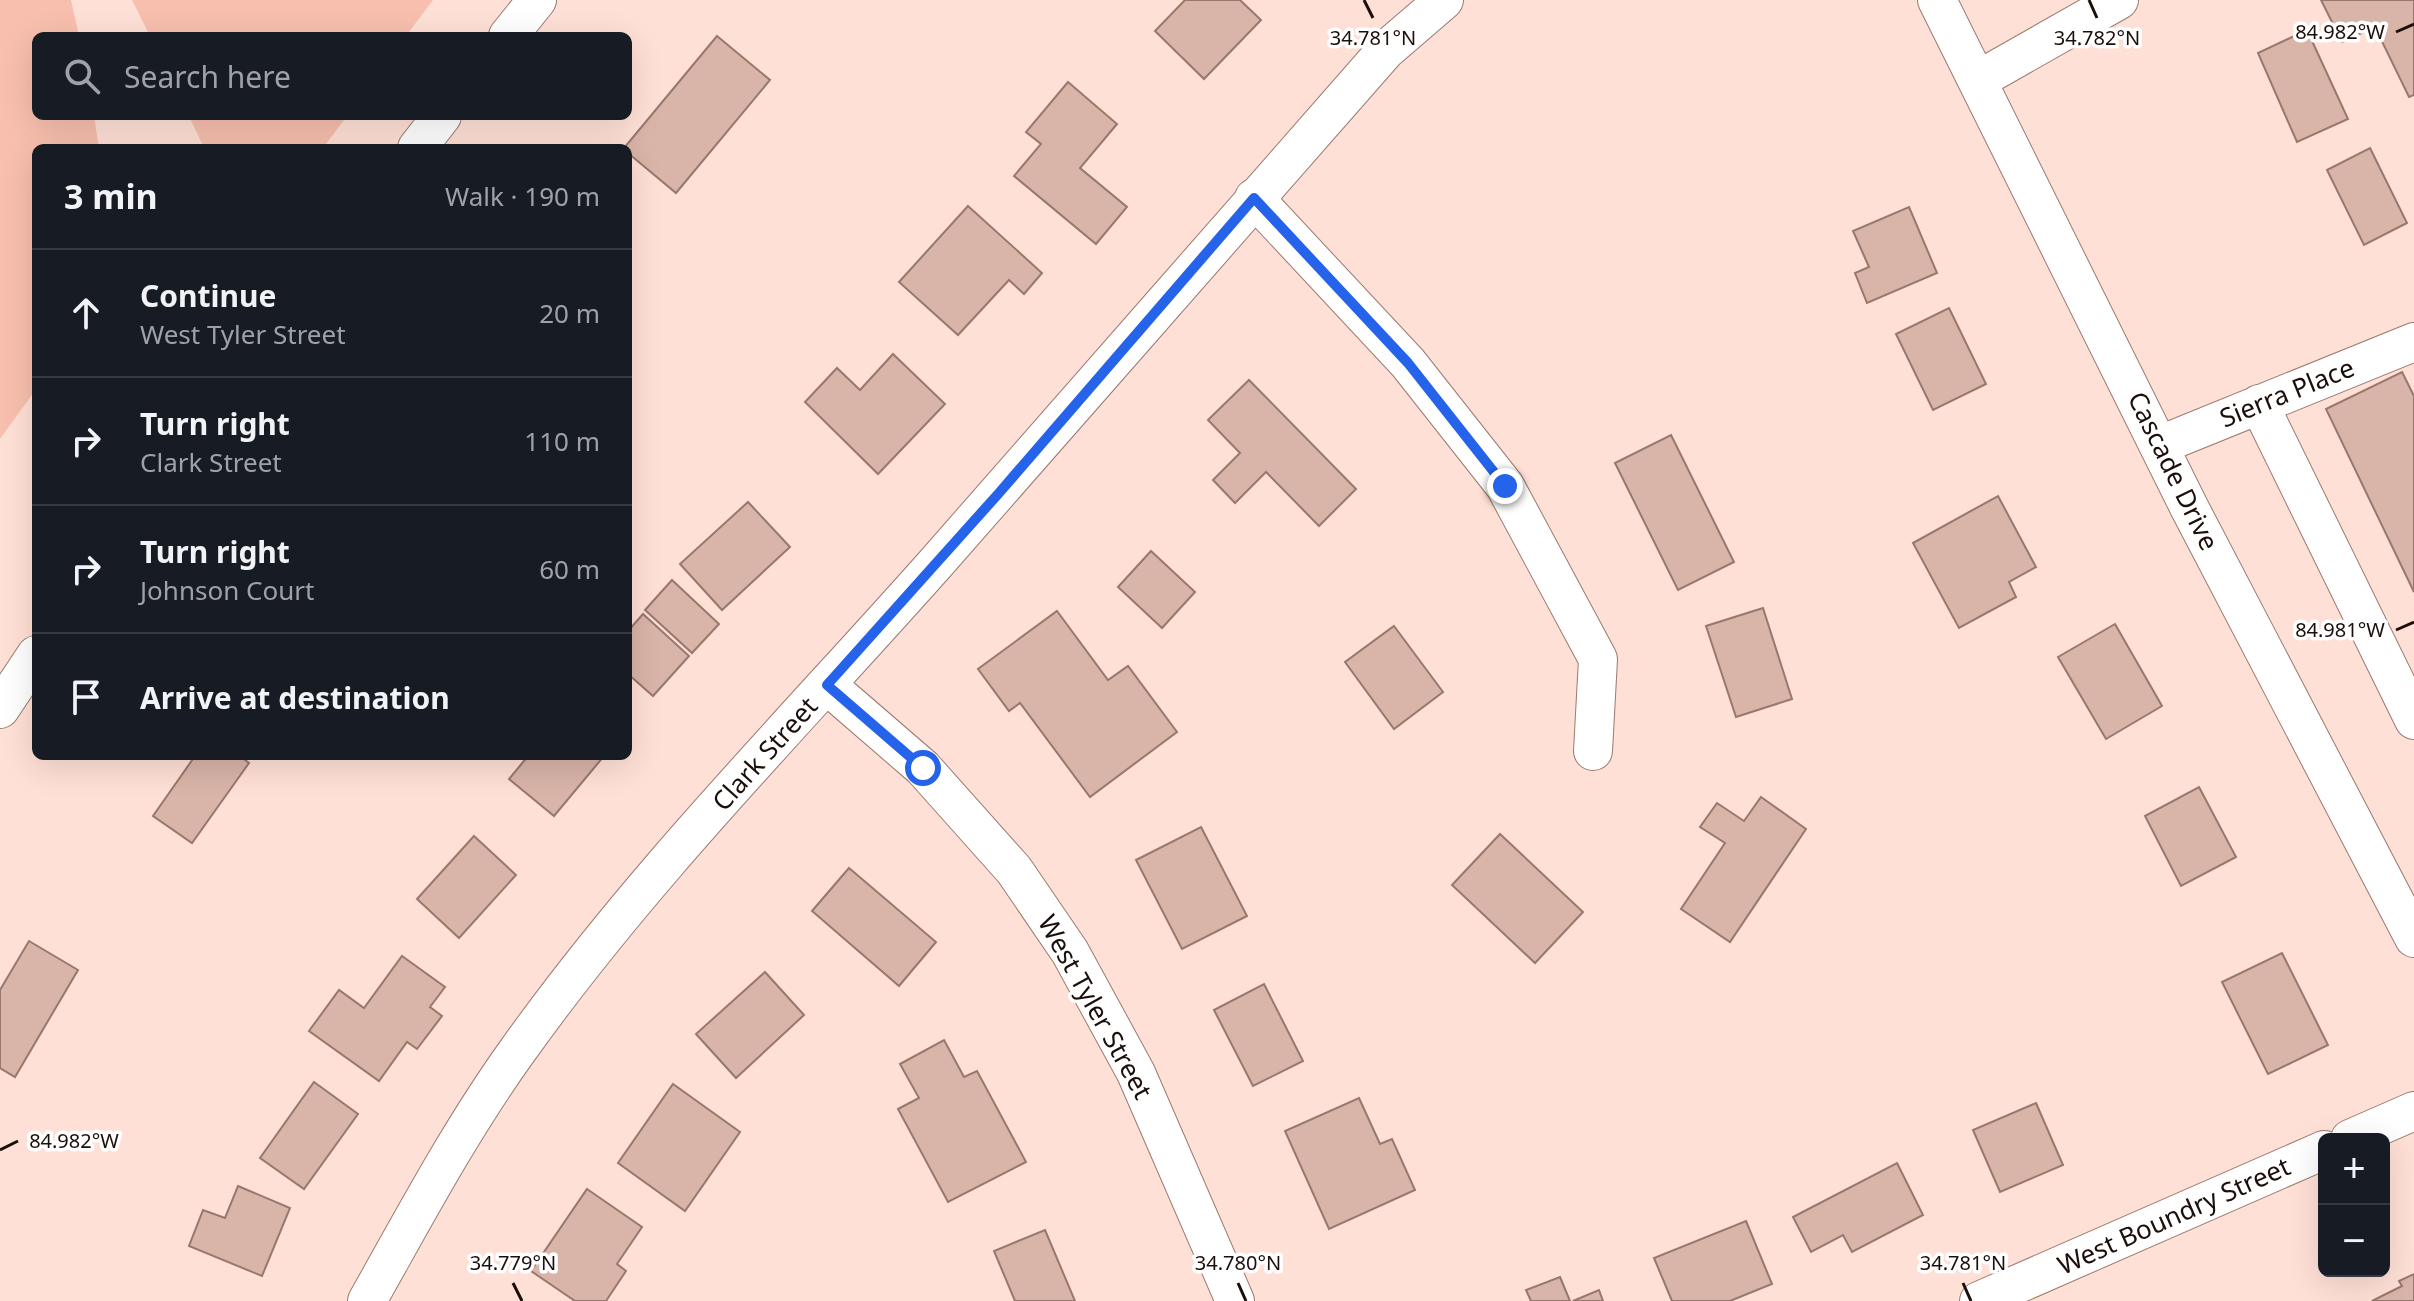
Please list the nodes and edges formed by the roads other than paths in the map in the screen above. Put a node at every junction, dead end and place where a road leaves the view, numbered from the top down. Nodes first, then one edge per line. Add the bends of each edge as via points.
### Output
1 (537, 0) edge
2 (1444, 0) edge
3 (1937, 0) edge
4 (2119, 0) edge
5 (511, 32) edge
6 (1978, 80) junction
7 (439, 120) edge
8 (420, 144) edge
9 (1254, 198) junction
10 (2414, 342) edge
11 (2259, 404) junction
12 (2160, 445) junction
13 (32, 661) edge
14 (827, 685) junction
15 (0, 709) edge
16 (2414, 720) edge
17 (1593, 751) dead end
18 (2414, 938) edge
19 (2414, 1111) edge
20 (2364, 1133) edge
21 (2318, 1153) edge
22 (367, 1301) edge
23 (1235, 1301) edge
24 (1979, 1301) edge

1 - 5 street
2 - 9 street, Clark Street via 1386,50
3 - 6 street, Cascade Drive
4 - 6 street
6 - 12 street, Cascade Drive
7 - 8 street
9 - 14 street, Clark Street
9 - 17 street via 1408,363 1505,486 1598,659
10 - 11 street, Sierra Place
11 - 12 street, Sierra Place
11 - 16 street
12 - 18 street, Cascade Drive
13 - 15 street
14 - 22 street, Clark Street via 660,870 516,1052 432,1184
14 - 23 street, West Tyler Street via 923,768 1014,870 1070,952 1136,1073
19 - 20 street
21 - 24 street, West Boundry Street

